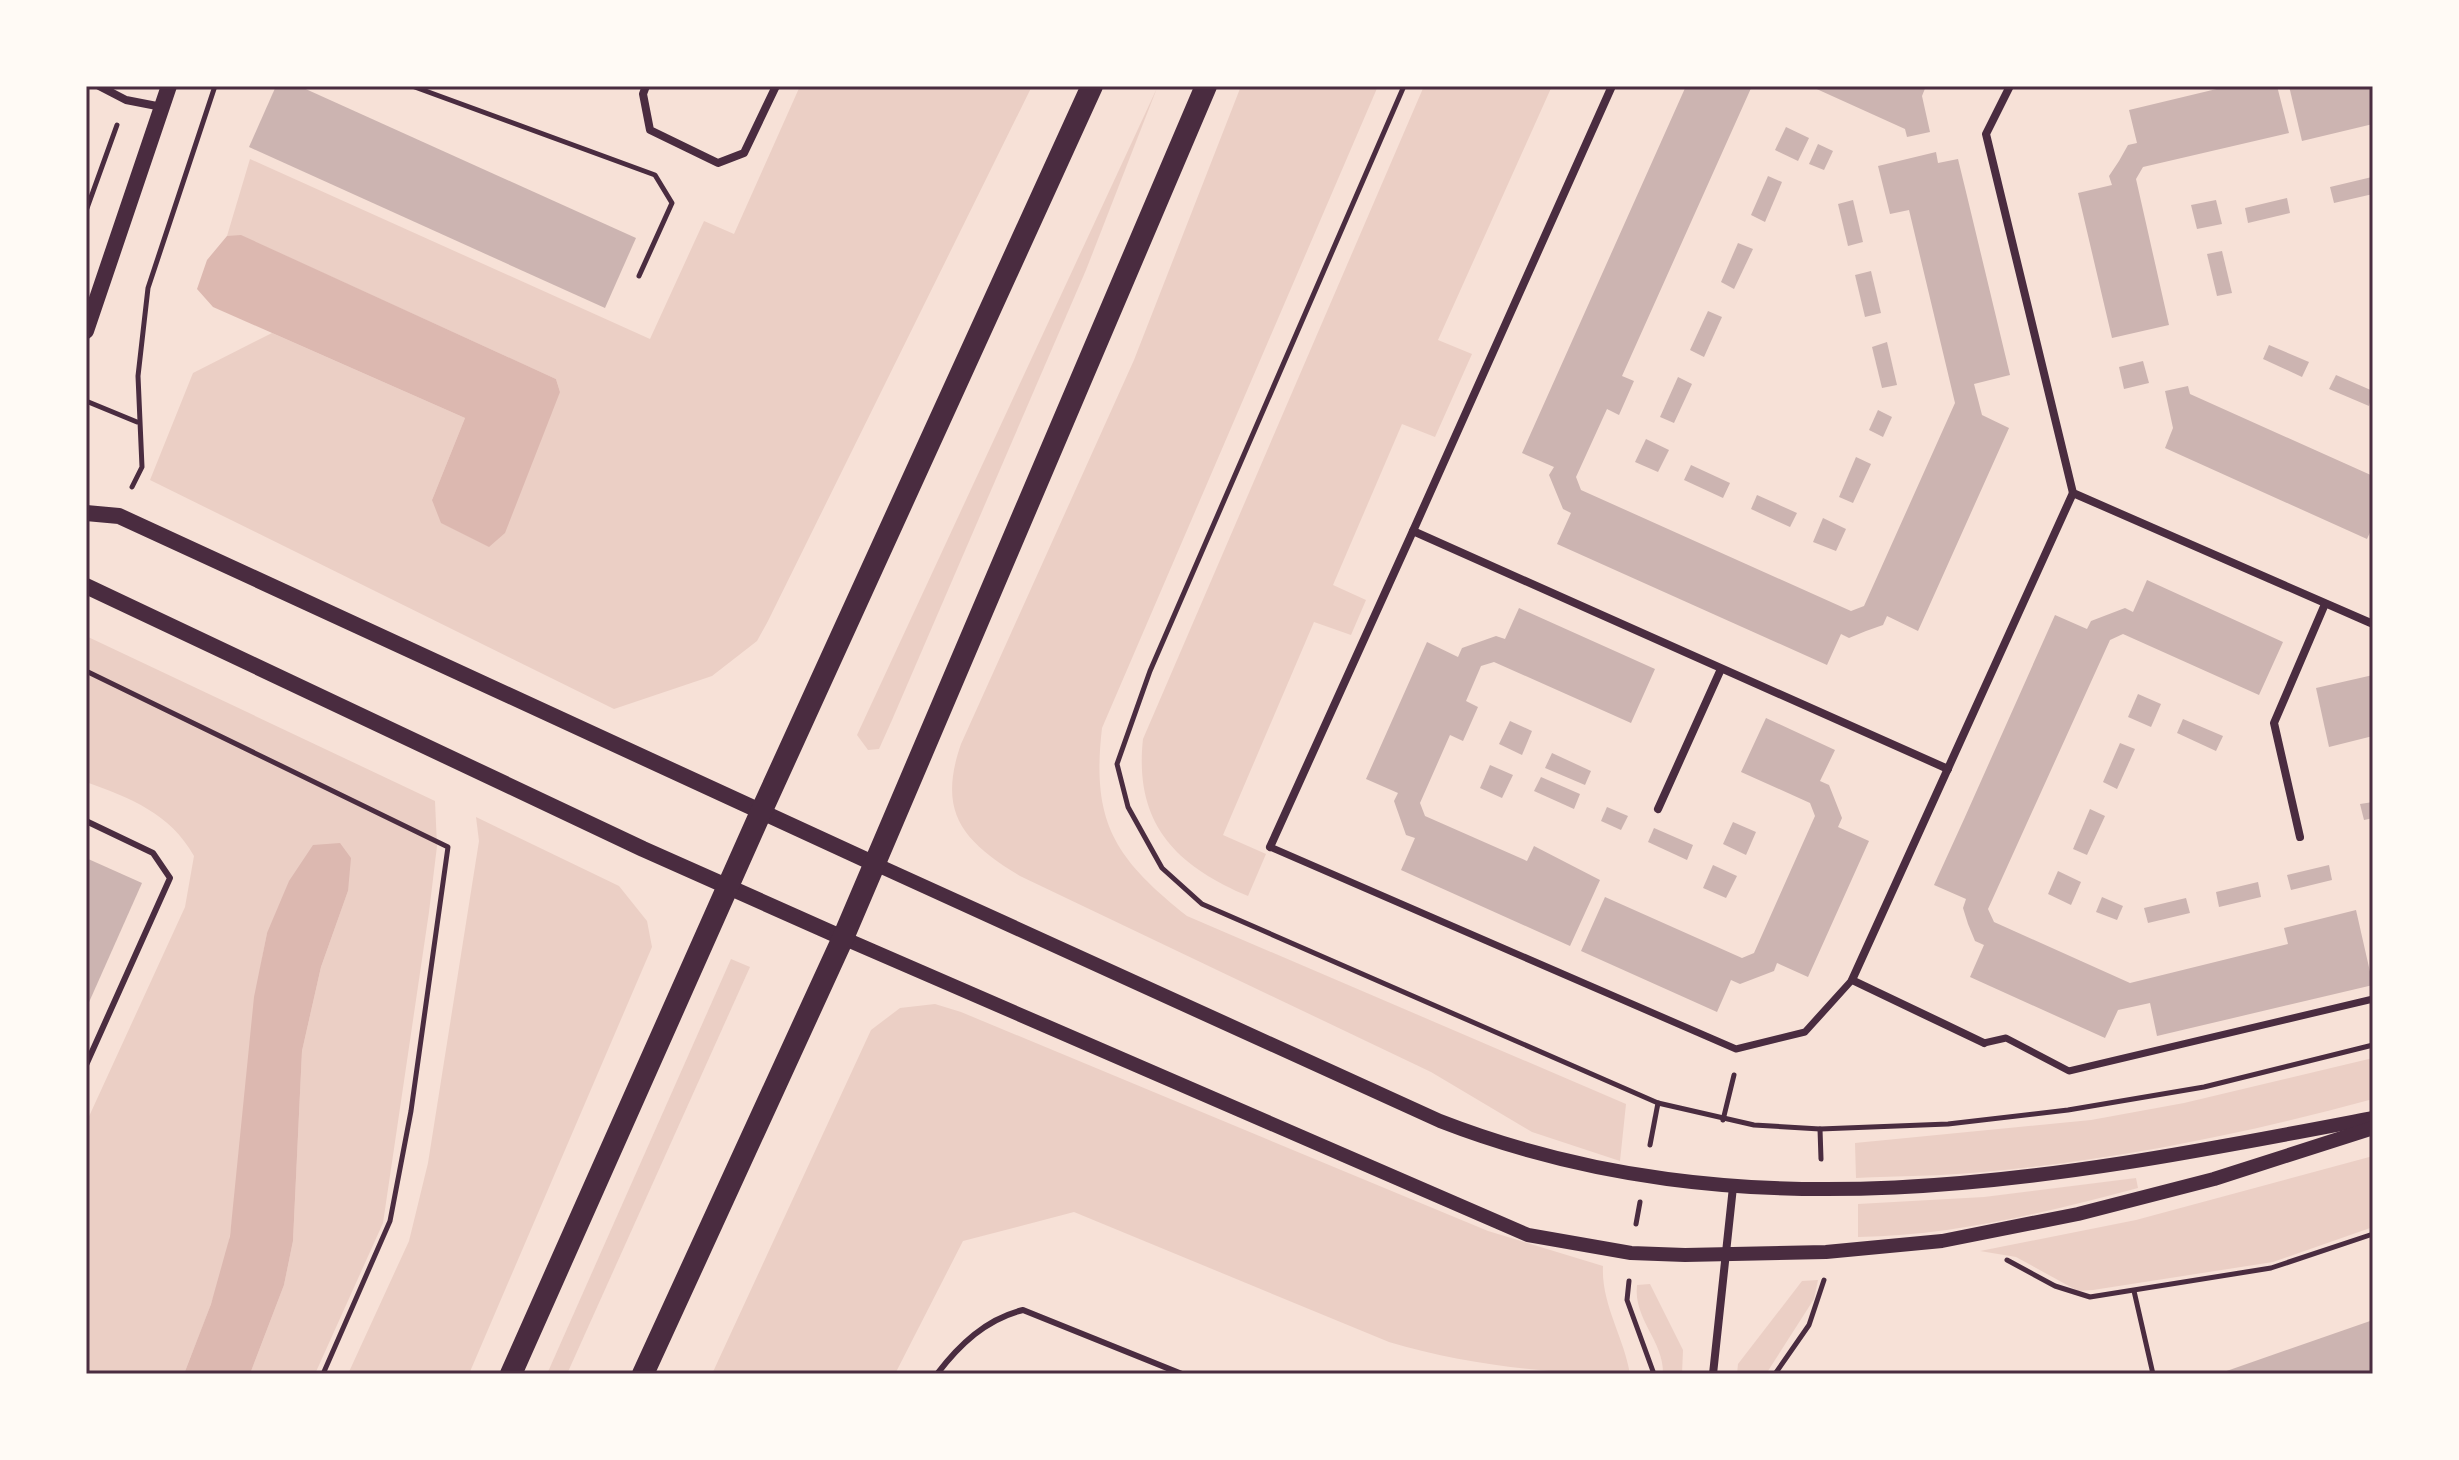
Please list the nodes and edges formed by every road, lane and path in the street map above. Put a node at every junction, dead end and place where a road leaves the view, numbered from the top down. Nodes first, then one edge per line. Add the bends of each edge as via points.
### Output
1 (99, 86) edge
2 (169, 86) edge
3 (215, 86) edge
4 (412, 86) edge
5 (646, 86) edge
6 (776, 86) edge
7 (1092, 86) edge
8 (1206, 86) edge
9 (1404, 86) edge
10 (1612, 86) edge
11 (2010, 86) edge
12 (126, 100) junction
13 (162, 107) junction
14 (86, 211) edge
15 (639, 276) dead end
16 (86, 331) edge
17 (86, 401) edge
18 (2073, 493) junction
19 (86, 513) edge
20 (1413, 531) junction
21 (86, 586) edge
22 (2325, 604) junction
23 (2373, 624) edge
24 (1721, 669) junction
25 (86, 671) edge
26 (1948, 769) junction
27 (1658, 809) dead end
28 (761, 812) junction
29 (86, 821) edge
30 (2300, 837) dead end
31 (1270, 847) joint
32 (875, 864) junction
33 (728, 886) junction
34 (843, 938) junction
35 (1852, 980) junction
36 (2373, 999) edge
37 (1984, 1043) joint
38 (2373, 1045) edge
39 (1736, 1049) junction
40 (86, 1065) edge
41 (2373, 1118) edge
42 (1723, 1120) junction
43 (2373, 1128) edge
44 (1733, 1187) junction
45 (2373, 1234) edge
46 (1728, 1255) junction
47 (1997, 1257) dead end
48 (2134, 1291) junction
49 (323, 1374) edge
50 (511, 1374) edge
51 (643, 1374) edge
52 (937, 1374) edge
53 (1182, 1374) edge
54 (1713, 1374) edge
55 (2153, 1374) edge

1 - 12 street
2 - 13 main road
3 - 17 path via 148,288 137,422
4 - 15 path via 655,175 672,203
5 - 6 street via 650,130 718,163 744,153
7 - 28 highway
8 - 32 highway
9 - 42 path via 1150,671 1117,764 1128,807 1162,868 1202,904 1658,1103
10 - 20 street
11 - 18 street via 1986,134
12 - 13 street
12 - 14 path
13 - 16 main road
18 - 22 street
18 - 26 street
19 - 28 main road via 119,516
20 - 24 street
20 - 31 street
21 - 33 main road
22 - 23 street
22 - 30 street via 2274,723
24 - 26 street
24 - 27 street
25 - 49 path via 448,847 390,1221
26 - 35 street
28 - 32 main road
28 - 33 highway
29 - 40 lane via 153,853 170,878
31 - 39 street
32 - 34 highway
32 - 44 street via 1499,1144 1644,1178
33 - 34 main road
33 - 50 highway
34 - 46 street via 1528,1235 1631,1253
34 - 51 highway
35 - 37 street
35 - 39 street via 1805,1032
36 - 37 street via 2069,1071 2006,1038
38 - 42 path via 2204,1087 2038,1114 1820,1129
39 - 42 path via 1734,1083
41 - 44 street via 2082,1172 1936,1185
43 - 46 street via 2214,1179 1985,1234 1826,1252
44 - 46 street
45 - 48 path via 2271,1268
46 - 54 street
47 - 48 path via 2079,1296
48 - 55 path
52 - 53 lane via 965,1342 1023,1310

